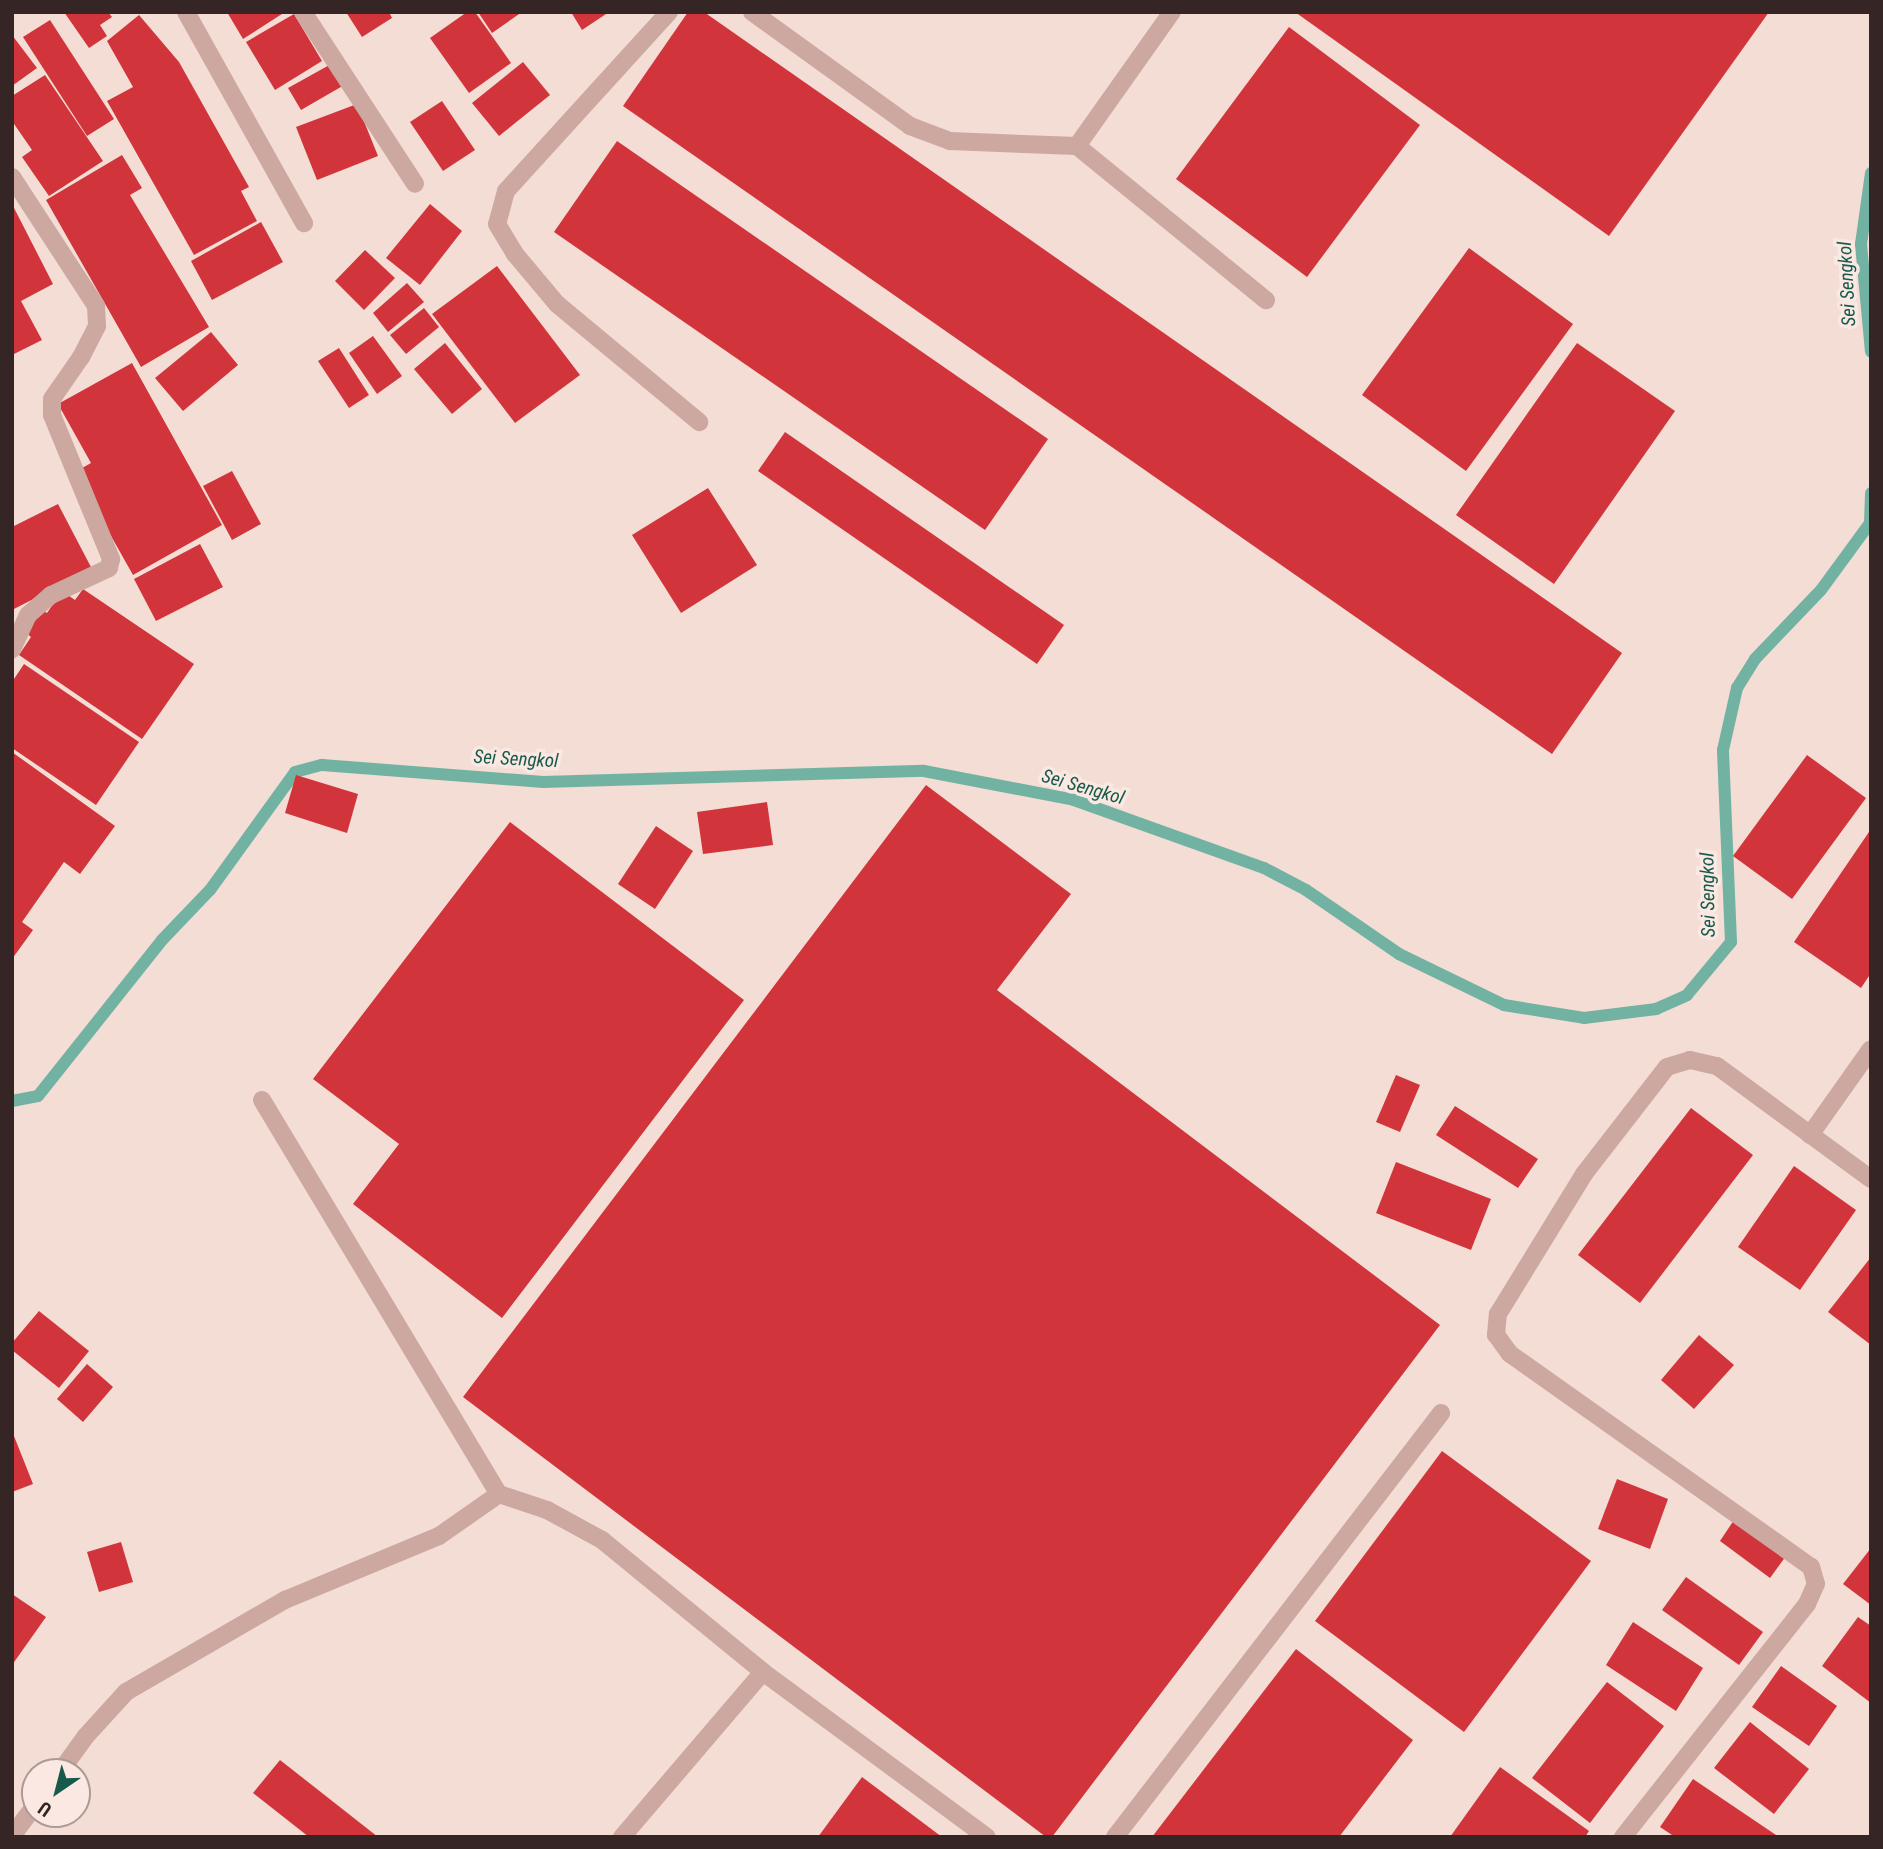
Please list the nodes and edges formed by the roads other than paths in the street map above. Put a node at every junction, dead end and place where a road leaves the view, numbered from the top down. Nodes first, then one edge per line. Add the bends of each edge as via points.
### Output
1 (186, 12) edge
2 (303, 12) edge
3 (669, 12) edge
4 (752, 12) edge
5 (1172, 12) edge
6 (1077, 146) junction
7 (12, 177) edge
8 (415, 184) dead end
9 (304, 223) dead end
10 (1266, 300) dead end
11 (699, 422) dead end
12 (12, 650) edge
13 (1871, 1049) edge
14 (262, 1100) dead end
15 (1810, 1135) junction
16 (1871, 1179) edge
17 (1441, 1413) dead end
18 (499, 1494) junction
19 (763, 1672) junction
20 (70, 1758) edge
21 (622, 1837) edge
22 (987, 1837) edge
23 (1115, 1837) edge
24 (1623, 1837) edge

1 - 9 street
2 - 8 street
3 - 11 street via 506,191 497,224 515,254 557,304
4 - 6 street via 910,126 950,141
5 - 6 street
6 - 10 street
7 - 12 street via 96,306 97,326 52,399 52,415 111,559 109,568 51,595 28,615
13 - 15 street
14 - 18 street
15 - 16 street
15 - 24 street via 1717,1066 1690,1060 1667,1067 1584,1174 1498,1314 1496,1335 1510,1354 1811,1567 1816,1584 1807,1604
17 - 23 street
18 - 19 street via 547,1510 602,1540
18 - 20 street via 439,1536 285,1600 126,1692
19 - 21 street
19 - 22 street

